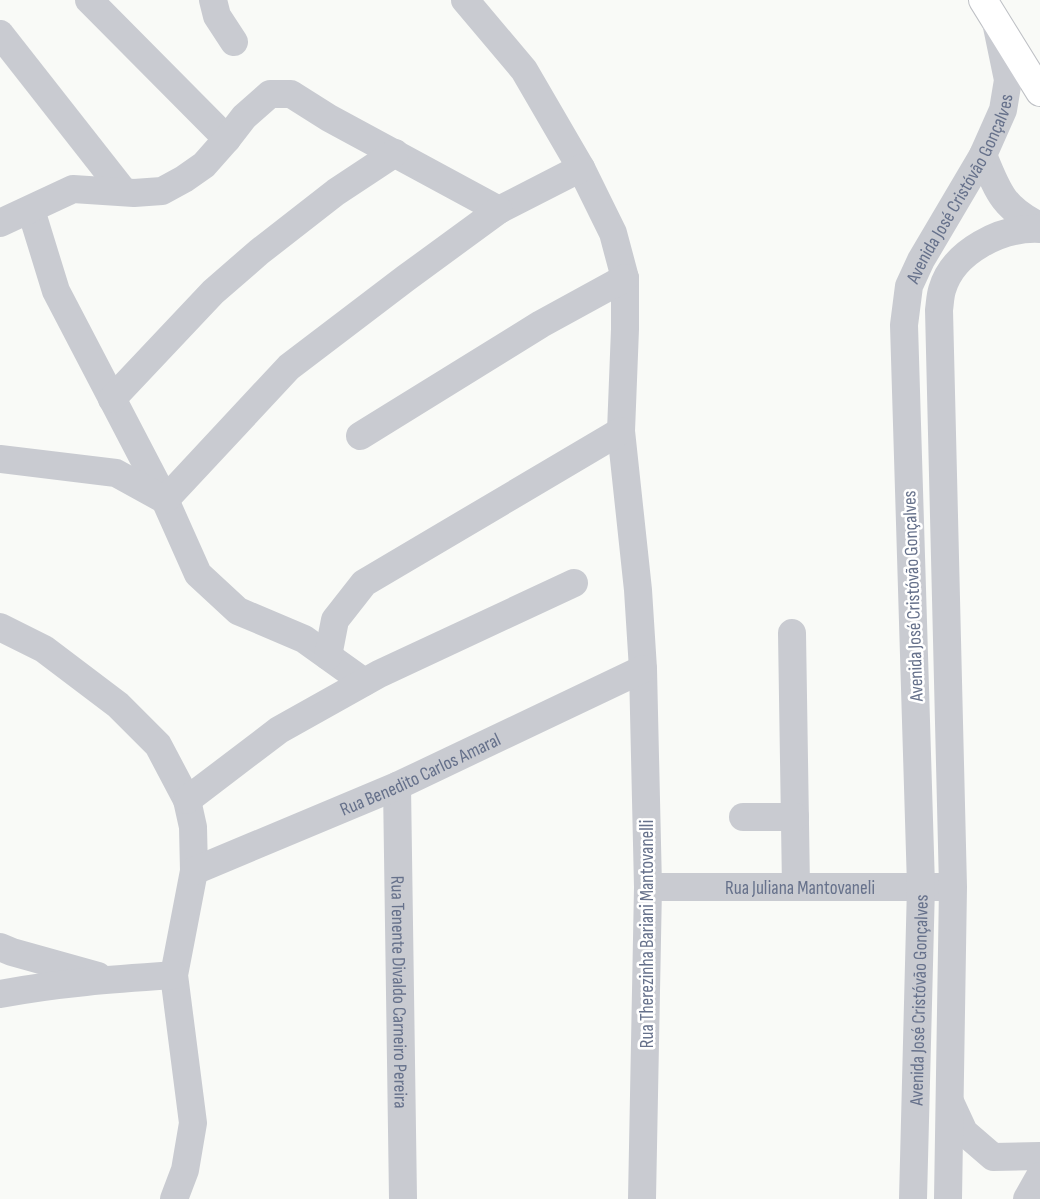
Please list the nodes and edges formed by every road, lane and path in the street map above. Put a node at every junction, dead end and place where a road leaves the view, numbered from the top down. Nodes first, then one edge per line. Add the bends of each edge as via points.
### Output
1 (89, 0) edge
2 (214, 0) edge
3 (465, 0) edge
4 (989, 9) edge
5 (1, 38) edge
6 (234, 42) dead end
7 (1040, 92) edge
8 (227, 139) junction
9 (395, 153) junction
10 (983, 155) junction
11 (581, 168) junction
12 (124, 192) junction
13 (31, 210) junction
14 (499, 210) junction
15 (0, 224) edge
16 (1040, 228) edge
17 (625, 278) junction
18 (112, 399) junction
19 (621, 431) junction
20 (360, 436) dead end
21 (0, 459) edge
22 (165, 500) junction
23 (574, 583) dead end
24 (0, 626) edge
25 (792, 632) dead end
26 (328, 656) junction
27 (643, 669) junction
28 (364, 682) junction
29 (397, 786) junction
30 (187, 800) junction
31 (743, 817) dead end
32 (795, 817) junction
33 (194, 871) junction
34 (796, 886) junction
35 (921, 886) junction
36 (648, 887) junction
37 (953, 887) junction
38 (0, 947) edge
39 (174, 975) junction
40 (111, 979) junction
41 (0, 994) edge
42 (949, 1101) junction
43 (1040, 1156) edge
44 (1040, 1176) edge
45 (174, 1199) edge
46 (403, 1199) edge
47 (642, 1199) edge
48 (913, 1199) edge
49 (948, 1199) edge
50 (1027, 1199) edge

1 - 8 street
2 - 6 street via 217,16
3 - 11 street, Rua Therezinha Bariani Mantovanelli via 524,70
4 - 7 main road
4 - 10 street, Avenida José Cristóvão Gonçalves via 1008,80 1003,110
5 - 12 street
8 - 9 street via 244,117 270,94 291,94
8 - 12 street via 204,165 162,191
9 - 14 street
9 - 18 street via 336,192 259,252 213,292
10 - 16 street via 1004,200
10 - 35 street, Avenida José Cristóvão Gonçalves via 920,260 908,286 904,325
11 - 14 street
11 - 17 street, Rua Therezinha Bariani Mantovanelli via 613,233
12 - 13 street via 73,189
13 - 15 street
13 - 18 street via 56,292
14 - 22 street via 289,367
16 - 37 street, Avenida José Cristóvão Gonçalves via 991,237 971,250 952,270 942,289 939,310
17 - 19 street, Rua Therezinha Bariani Mantovanelli
17 - 20 street via 541,324
18 - 22 street
19 - 26 street via 364,583 335,620
19 - 27 street, Rua Therezinha Bariani Mantovanelli
21 - 22 street via 116,473
22 - 26 street via 198,574 238,611 304,639
23 - 28 street
24 - 30 street via 44,649 118,705 158,745
25 - 32 street
26 - 28 street
27 - 29 street, Rua Benedito Carlos Amaral
27 - 36 street, Rua Therezinha Bariani Mantovanelli
28 - 30 street via 279,730
29 - 33 street, Rua Benedito Carlos Amaral
29 - 46 street, Rua Tenente Divaldo Carneiro Pereira
30 - 33 street via 193,827
31 - 32 street
32 - 34 street
33 - 39 street
34 - 35 street, Rua Juliana Mantovaneli
34 - 36 street, Rua Juliana Mantovaneli
35 - 37 street, Rua Juliana Mantovaneli
35 - 48 street, Avenida José Cristóvão Gonçalves
36 - 47 street, Rua Therezinha Bariani Mantovanelli
37 - 42 street, Avenida José Cristóvão Gonçalves
38 - 40 street
39 - 40 street
39 - 45 street via 192,1123 186,1170
40 - 41 street
42 - 43 street via 964,1132 993,1156
42 - 49 street, Avenida José Cristóvão Gonçalves
44 - 50 street

